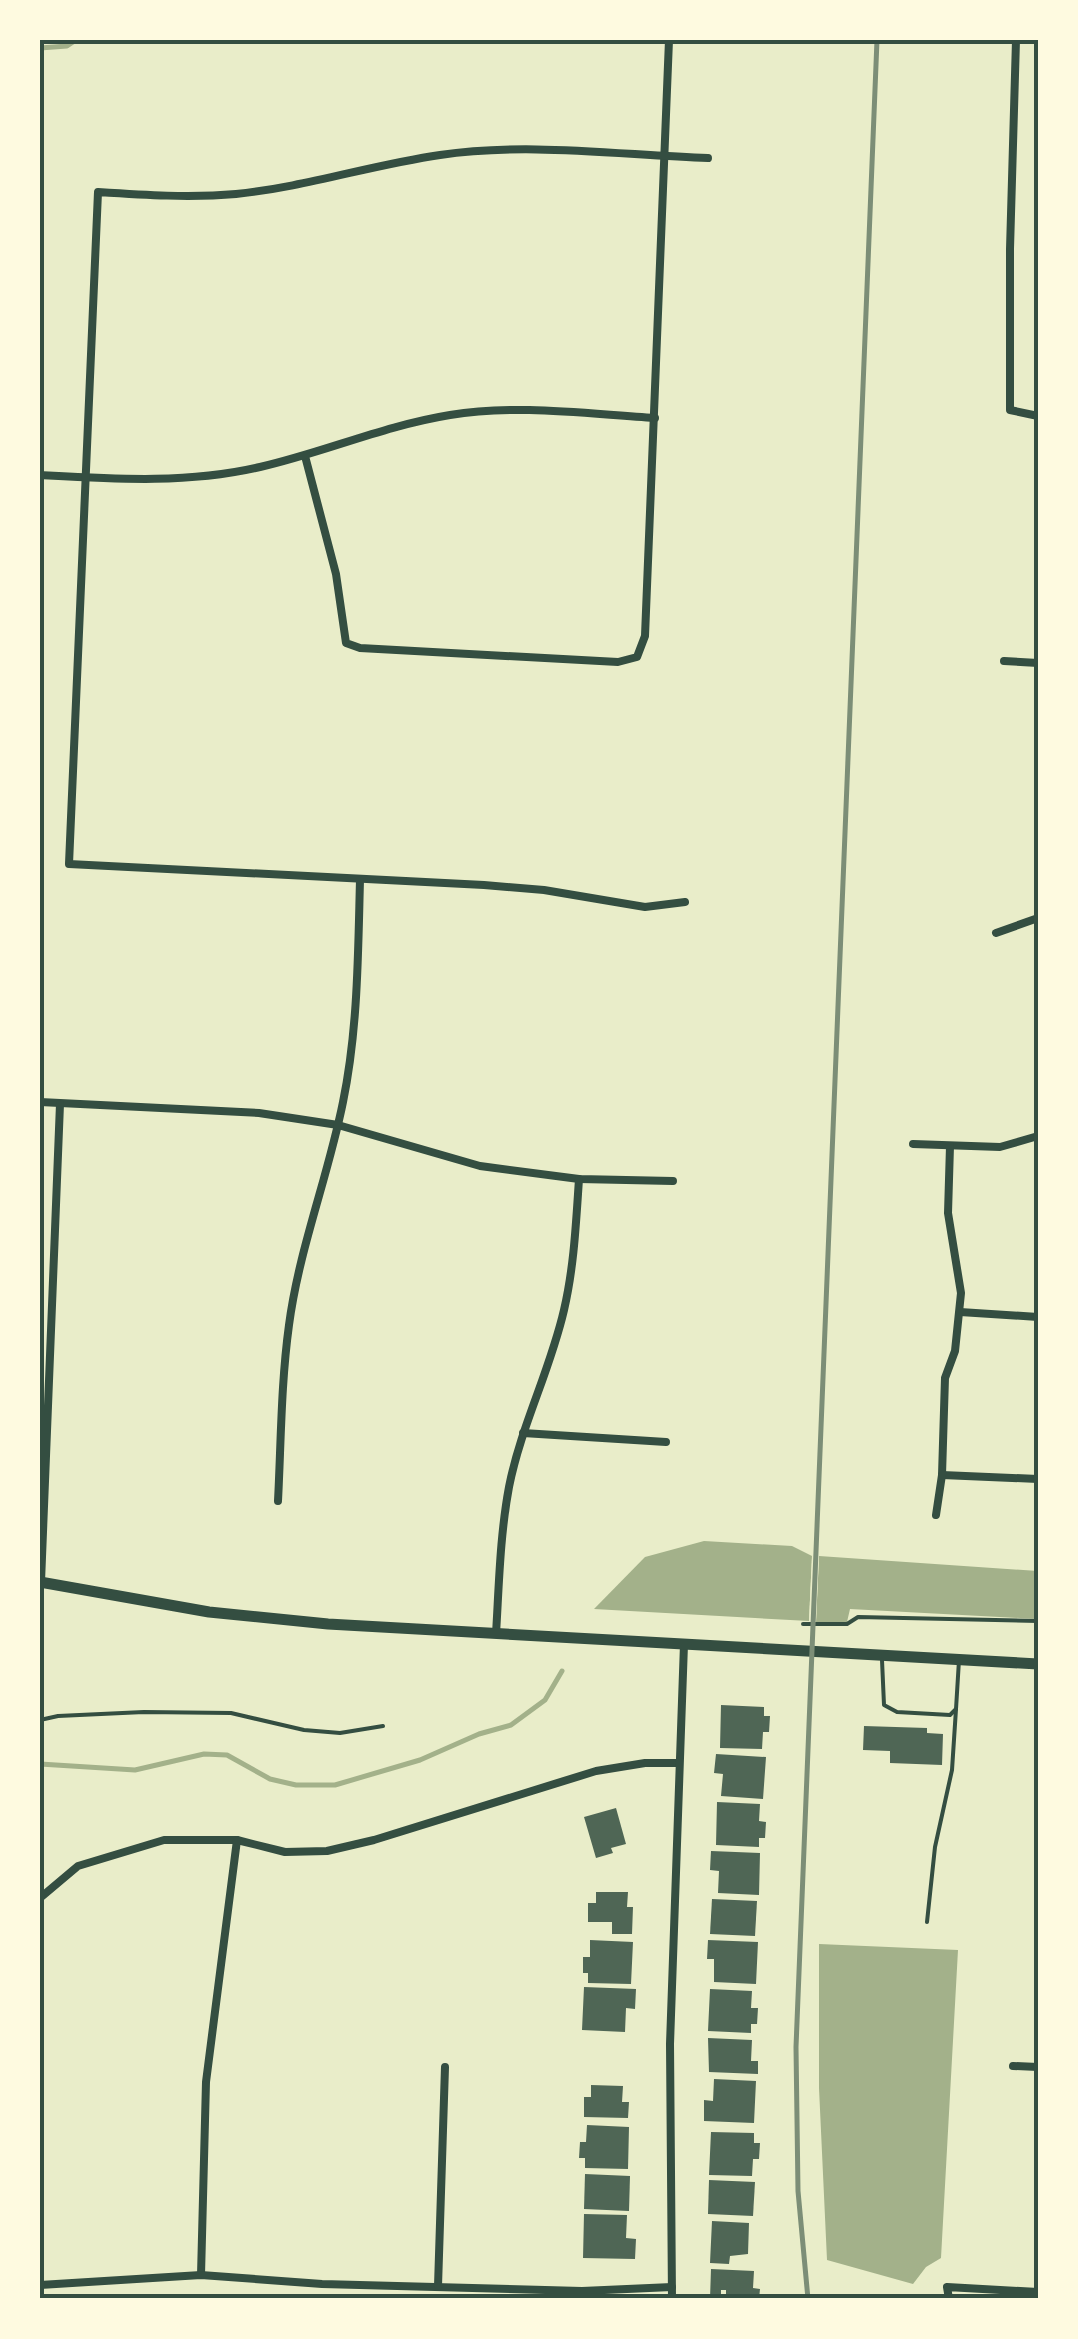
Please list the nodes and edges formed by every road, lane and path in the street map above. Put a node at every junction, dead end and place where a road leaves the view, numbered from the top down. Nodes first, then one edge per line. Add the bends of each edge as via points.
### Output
1 (670, 40) edge
2 (1016, 40) edge
3 (665, 156) junction
4 (708, 158) dead end
5 (1038, 416) edge
6 (654, 418) junction
7 (305, 456) junction
8 (40, 475) edge
9 (86, 477) junction
10 (1004, 662) dead end
11 (1038, 663) edge
12 (360, 880) junction
13 (685, 902) dead end
14 (1038, 918) edge
15 (996, 933) dead end
16 (40, 1102) edge
17 (60, 1104) junction
18 (338, 1126) junction
19 (1038, 1136) edge
20 (914, 1144) dead end
21 (950, 1146) junction
22 (579, 1179) junction
23 (673, 1181) dead end
24 (960, 1312) junction
25 (1038, 1317) edge
26 (523, 1433) junction
27 (666, 1442) dead end
28 (942, 1476) junction
29 (1038, 1479) edge
30 (278, 1502) dead end
31 (936, 1515) dead end
32 (40, 1582) edge
33 (1038, 1621) edge
34 (803, 1624) dead end
35 (496, 1634) junction
36 (684, 1644) junction
37 (882, 1656) junction
38 (960, 1660) junction
39 (1038, 1664) edge
40 (956, 1709) junction
41 (40, 1720) edge
42 (383, 1726) dead end
43 (678, 1764) junction
44 (237, 1840) junction
45 (40, 1898) edge
46 (927, 1922) dead end
47 (1013, 2066) dead end
48 (445, 2067) dead end
49 (1038, 2067) edge
50 (201, 2275) junction
51 (40, 2284) edge
52 (438, 2286) junction
53 (672, 2287) junction
54 (1038, 2292) edge
55 (672, 2299) edge
56 (949, 2299) edge

1 - 3 street
2 - 5 street via 1010,410
3 - 4 street
3 - 6 street
3 - 9 street via 504,150 440,155 236,194 98,192
6 - 7 street via 516,410 454,414 388,426
6 - 7 street via 644,636 637,657 618,662 346,643 336,574
7 - 9 street via 204,476
8 - 9 street
9 - 12 street via 69,864
10 - 11 street
12 - 13 street via 544,890 645,907
12 - 18 street via 355,1022
14 - 15 street
16 - 17 street
17 - 18 street via 259,1113
17 - 32 street
18 - 22 street via 480,1166
18 - 30 street via 288,1328
19 - 21 street via 1000,1148
20 - 21 street
21 - 24 street via 948,1213
22 - 23 street
22 - 26 street via 564,1309
24 - 25 street
24 - 28 street via 945,1378
26 - 27 street
26 - 35 street via 502,1530
28 - 29 street
28 - 31 street
32 - 35 main road via 210,1612
33 - 34 path via 858,1617 846,1624
35 - 36 main road
36 - 37 main road
36 - 43 street
37 - 38 main road
37 - 40 lane via 884,1705 950,1715
38 - 39 main road
38 - 40 lane
40 - 46 lane
41 - 42 lane via 231,1713 304,1730
43 - 44 street via 596,1772 339,1850 286,1852
43 - 53 street
44 - 45 street via 164,1840 78,1866
44 - 50 street via 206,2082
47 - 49 street
48 - 52 street
50 - 51 street
50 - 52 street
52 - 53 street
53 - 55 street
54 - 56 street via 947,2287

